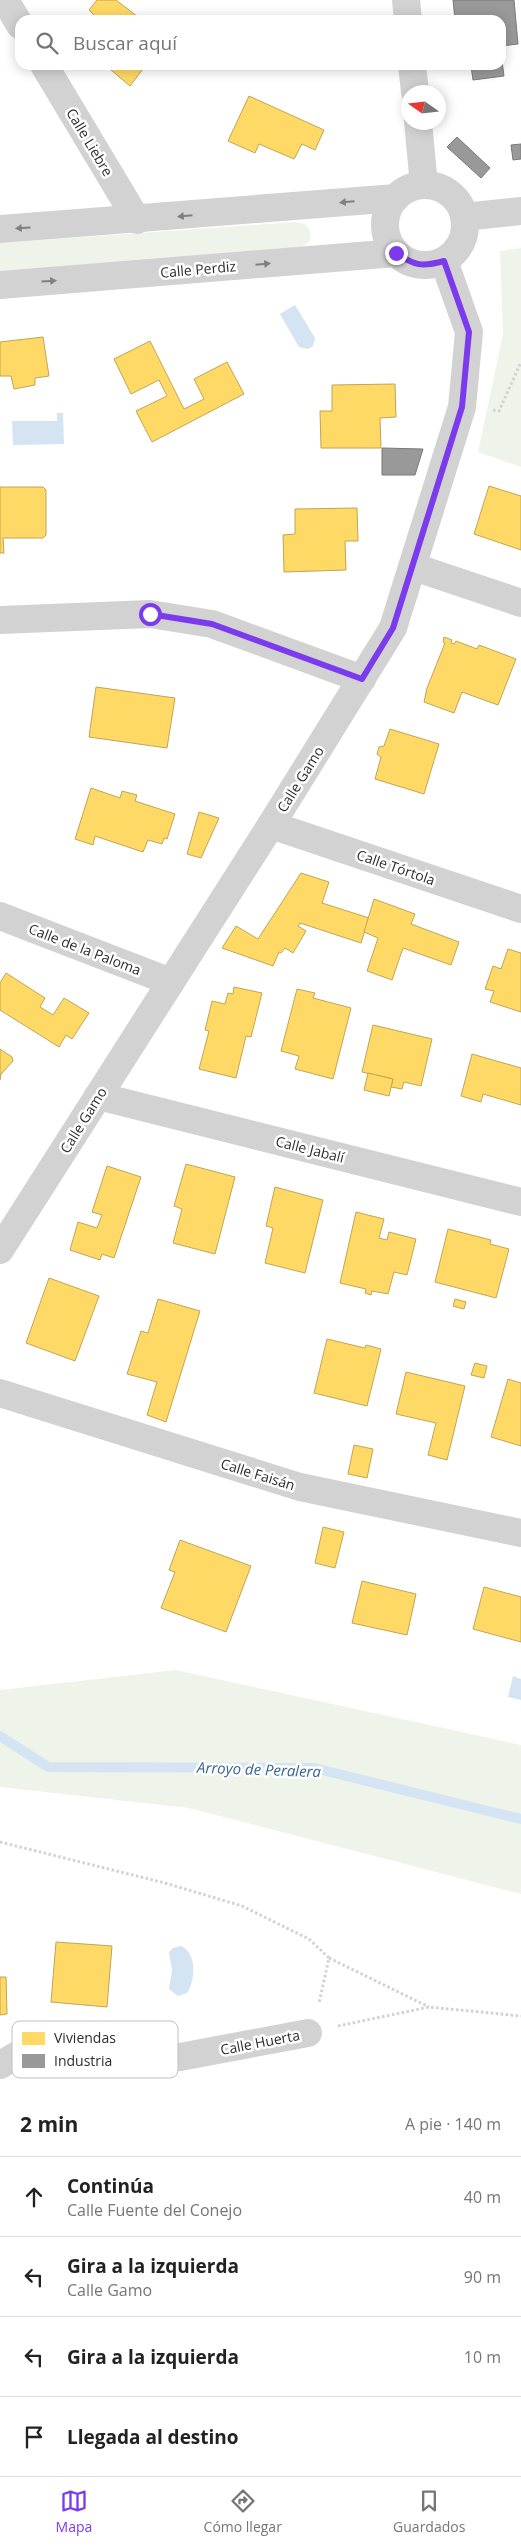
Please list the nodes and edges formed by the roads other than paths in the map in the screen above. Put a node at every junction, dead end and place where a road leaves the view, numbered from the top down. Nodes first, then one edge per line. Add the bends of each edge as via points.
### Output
1 (5, 0) edge
2 (406, 0) edge
3 (408, 15) edge
4 (15, 17) edge
5 (47, 70) edge
6 (413, 70) edge
7 (414, 85) edge
8 (419, 130) edge
9 (424, 185) junction
10 (396, 198) junction
11 (521, 211) edge
12 (464, 217) junction
13 (137, 220) junction
14 (0, 229) edge
15 (396, 253) junction
16 (444, 261) junction
17 (0, 285) edge
18 (414, 567) junction
19 (521, 603) edge
20 (0, 620) edge
21 (362, 679) junction
22 (271, 825) junction
23 (521, 909) edge
24 (0, 916) edge
25 (171, 982) junction
26 (98, 1096) junction
27 (521, 1202) edge
28 (0, 1250) edge
29 (0, 1393) edge
30 (521, 1533) edge
31 (308, 2032) road end
32 (178, 2057) edge
33 (12, 2058) edge
34 (0, 2065) edge

1 - 4 street
2 - 3 street
5 - 13 street, Calle Liebre
6 - 7 street
8 - 9 street
9 - 10 street via 408,189
9 - 12 street via 438,187 450,194
10 -> 13 street
10 - 15 street via 388,211 385,225 387,240
11 - 12 street
12 - 16 street via 464,234 457,250
13 -> 14 street
15 - 16 street via 410,263 427,266
17 -> 15 street, Calle Perdiz
16 - 18 street, Calle Gamo via 469,332 462,407
18 - 19 street
18 - 21 street, Calle Gamo via 393,628
20 - 21 street via 150,614 204,623
21 - 22 street, Calle Gamo
22 - 23 street, Calle Tórtola
22 - 25 street, Calle Gamo
24 - 25 street, Calle de la Paloma
25 - 26 street, Calle Gamo
26 - 27 street, Calle Jabalí
26 - 28 street, Calle Gamo
29 - 30 street, Calle Faisán via 300,1487
31 - 32 street, Calle Huerta
33 - 34 street, Calle Huerta

